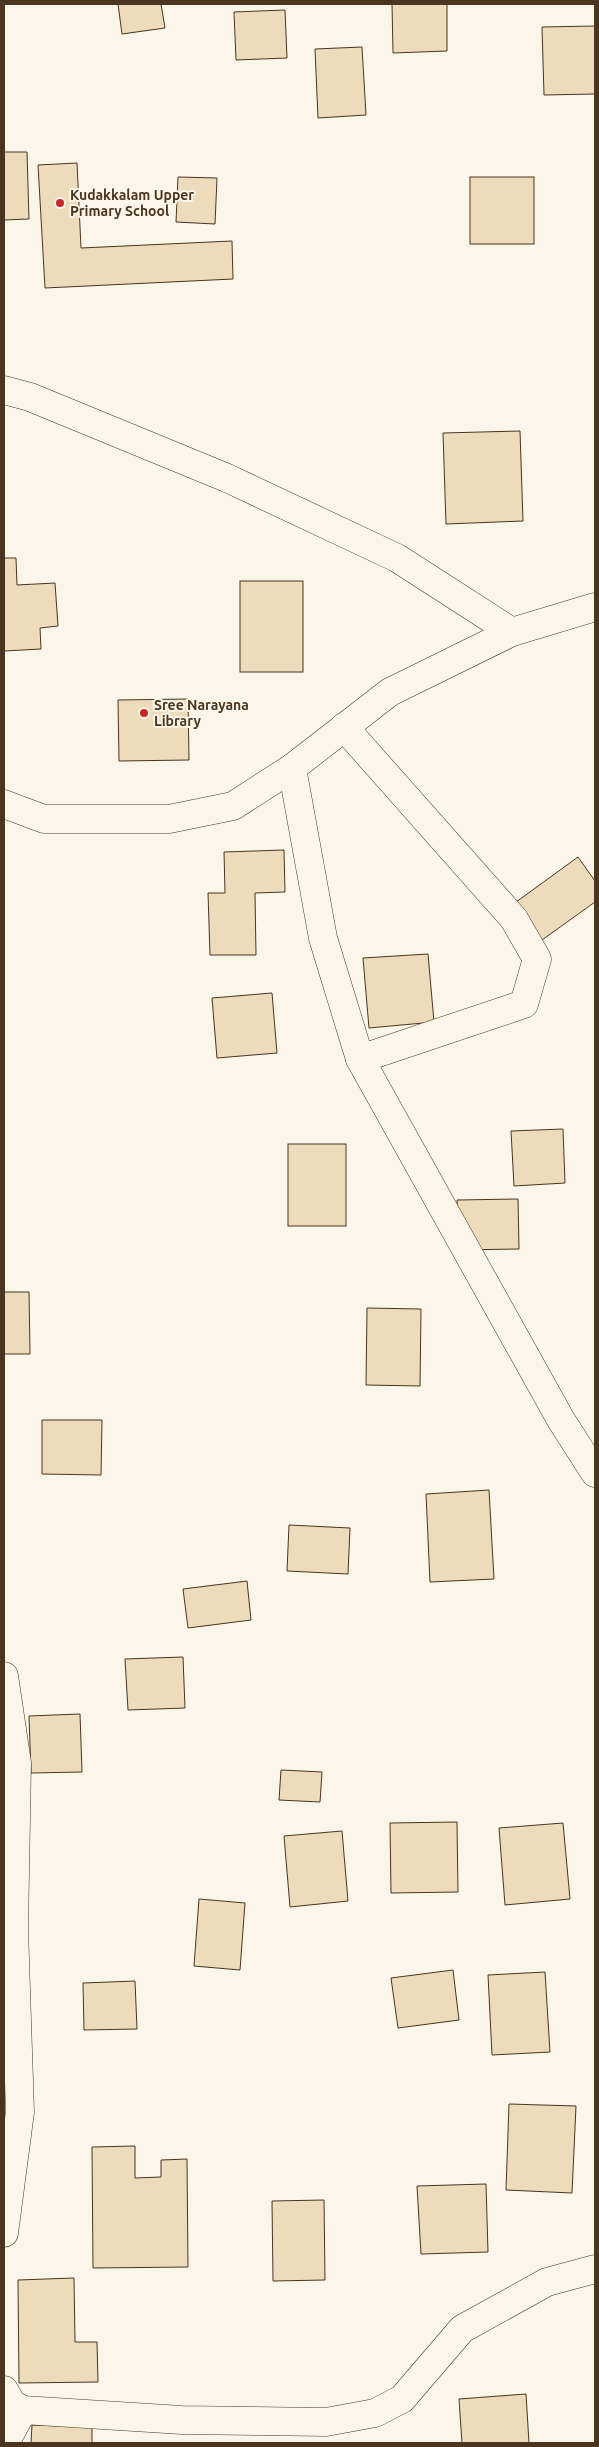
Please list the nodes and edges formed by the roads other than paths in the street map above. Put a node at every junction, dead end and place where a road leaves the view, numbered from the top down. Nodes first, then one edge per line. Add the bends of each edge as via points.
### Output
1 (4, 390) edge
2 (595, 607) edge
3 (512, 632) junction
4 (344, 727) junction
5 (292, 768) junction
6 (4, 804) edge
7 (360, 1059) junction
8 (595, 1473) edge
9 (4, 1676) edge
10 (4, 2233) edge
11 (595, 2269) edge
12 (4, 2390) edge
13 (23, 2410) junction
14 (181, 2431) edge
15 (5, 2443) edge

1 - 3 street via 30,397 227,478 397,558
2 - 3 street
3 - 4 street via 390,692
4 - 5 street
4 - 7 street via 514,919 537,959 524,1004
5 - 6 street via 233,806 169,819 44,819
5 - 7 street via 323,938
7 - 8 street via 561,1420
9 - 10 street via 17,1763 14,1928 20,2112
11 - 14 street via 547,2282 462,2329 402,2399 375,2413 326,2422
12 - 13 street via 12,2404
13 - 14 street
13 - 15 street

